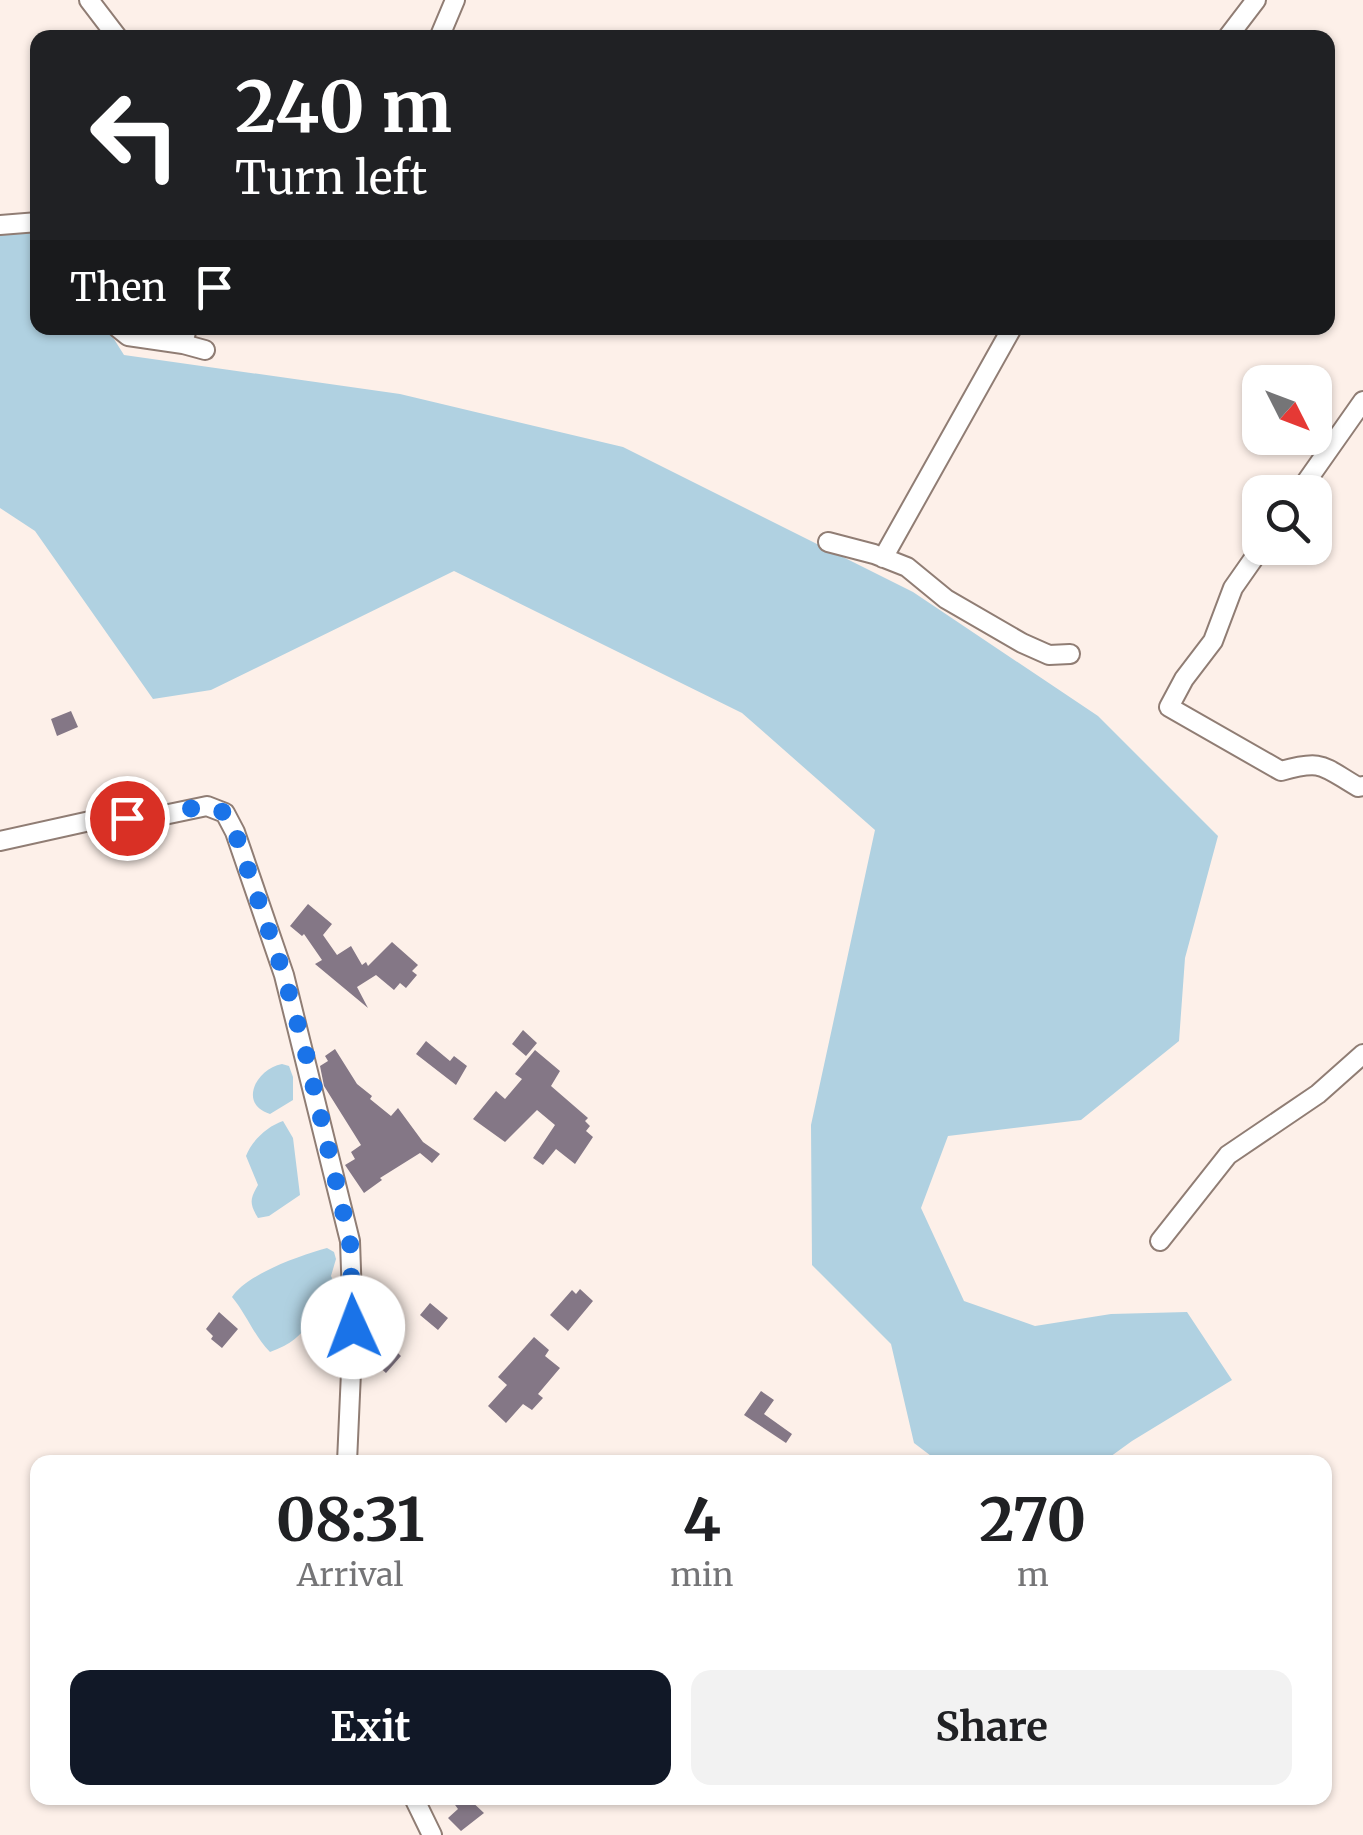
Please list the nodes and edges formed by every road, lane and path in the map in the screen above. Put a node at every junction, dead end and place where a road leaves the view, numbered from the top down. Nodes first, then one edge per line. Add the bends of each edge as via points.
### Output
1 (89, 0) edge
2 (456, 0) edge
3 (1256, 0) edge
4 (112, 30) edge
5 (443, 30) edge
6 (1233, 30) edge
7 (30, 223) edge
8 (0, 225) edge
9 (127, 335) edge
10 (1008, 335) edge
11 (185, 336) edge
12 (205, 350) dead end
13 (1363, 401) edge
14 (1311, 475) edge
15 (828, 542) dead end
16 (883, 558) junction
17 (1249, 565) edge
18 (1070, 654) dead end
19 (1363, 786) edge
20 (0, 841) edge
21 (1363, 1054) edge
22 (1160, 1241) dead end
23 (347, 1455) edge
24 (417, 1805) edge
25 (432, 1835) edge

1 - 4 street
2 - 5 street
3 - 6 street
7 - 8 street
9 - 11 street
10 - 16 street
11 - 12 street
13 - 14 street
15 - 16 street
16 - 18 street via 908,567 946,599 1022,644 1049,655
17 - 19 street via 1213,641 1169,707 1281,771 1322,764
20 - 23 street via 207,806 226,813 284,975 350,1241
21 - 22 street via 1228,1156
24 - 25 street

